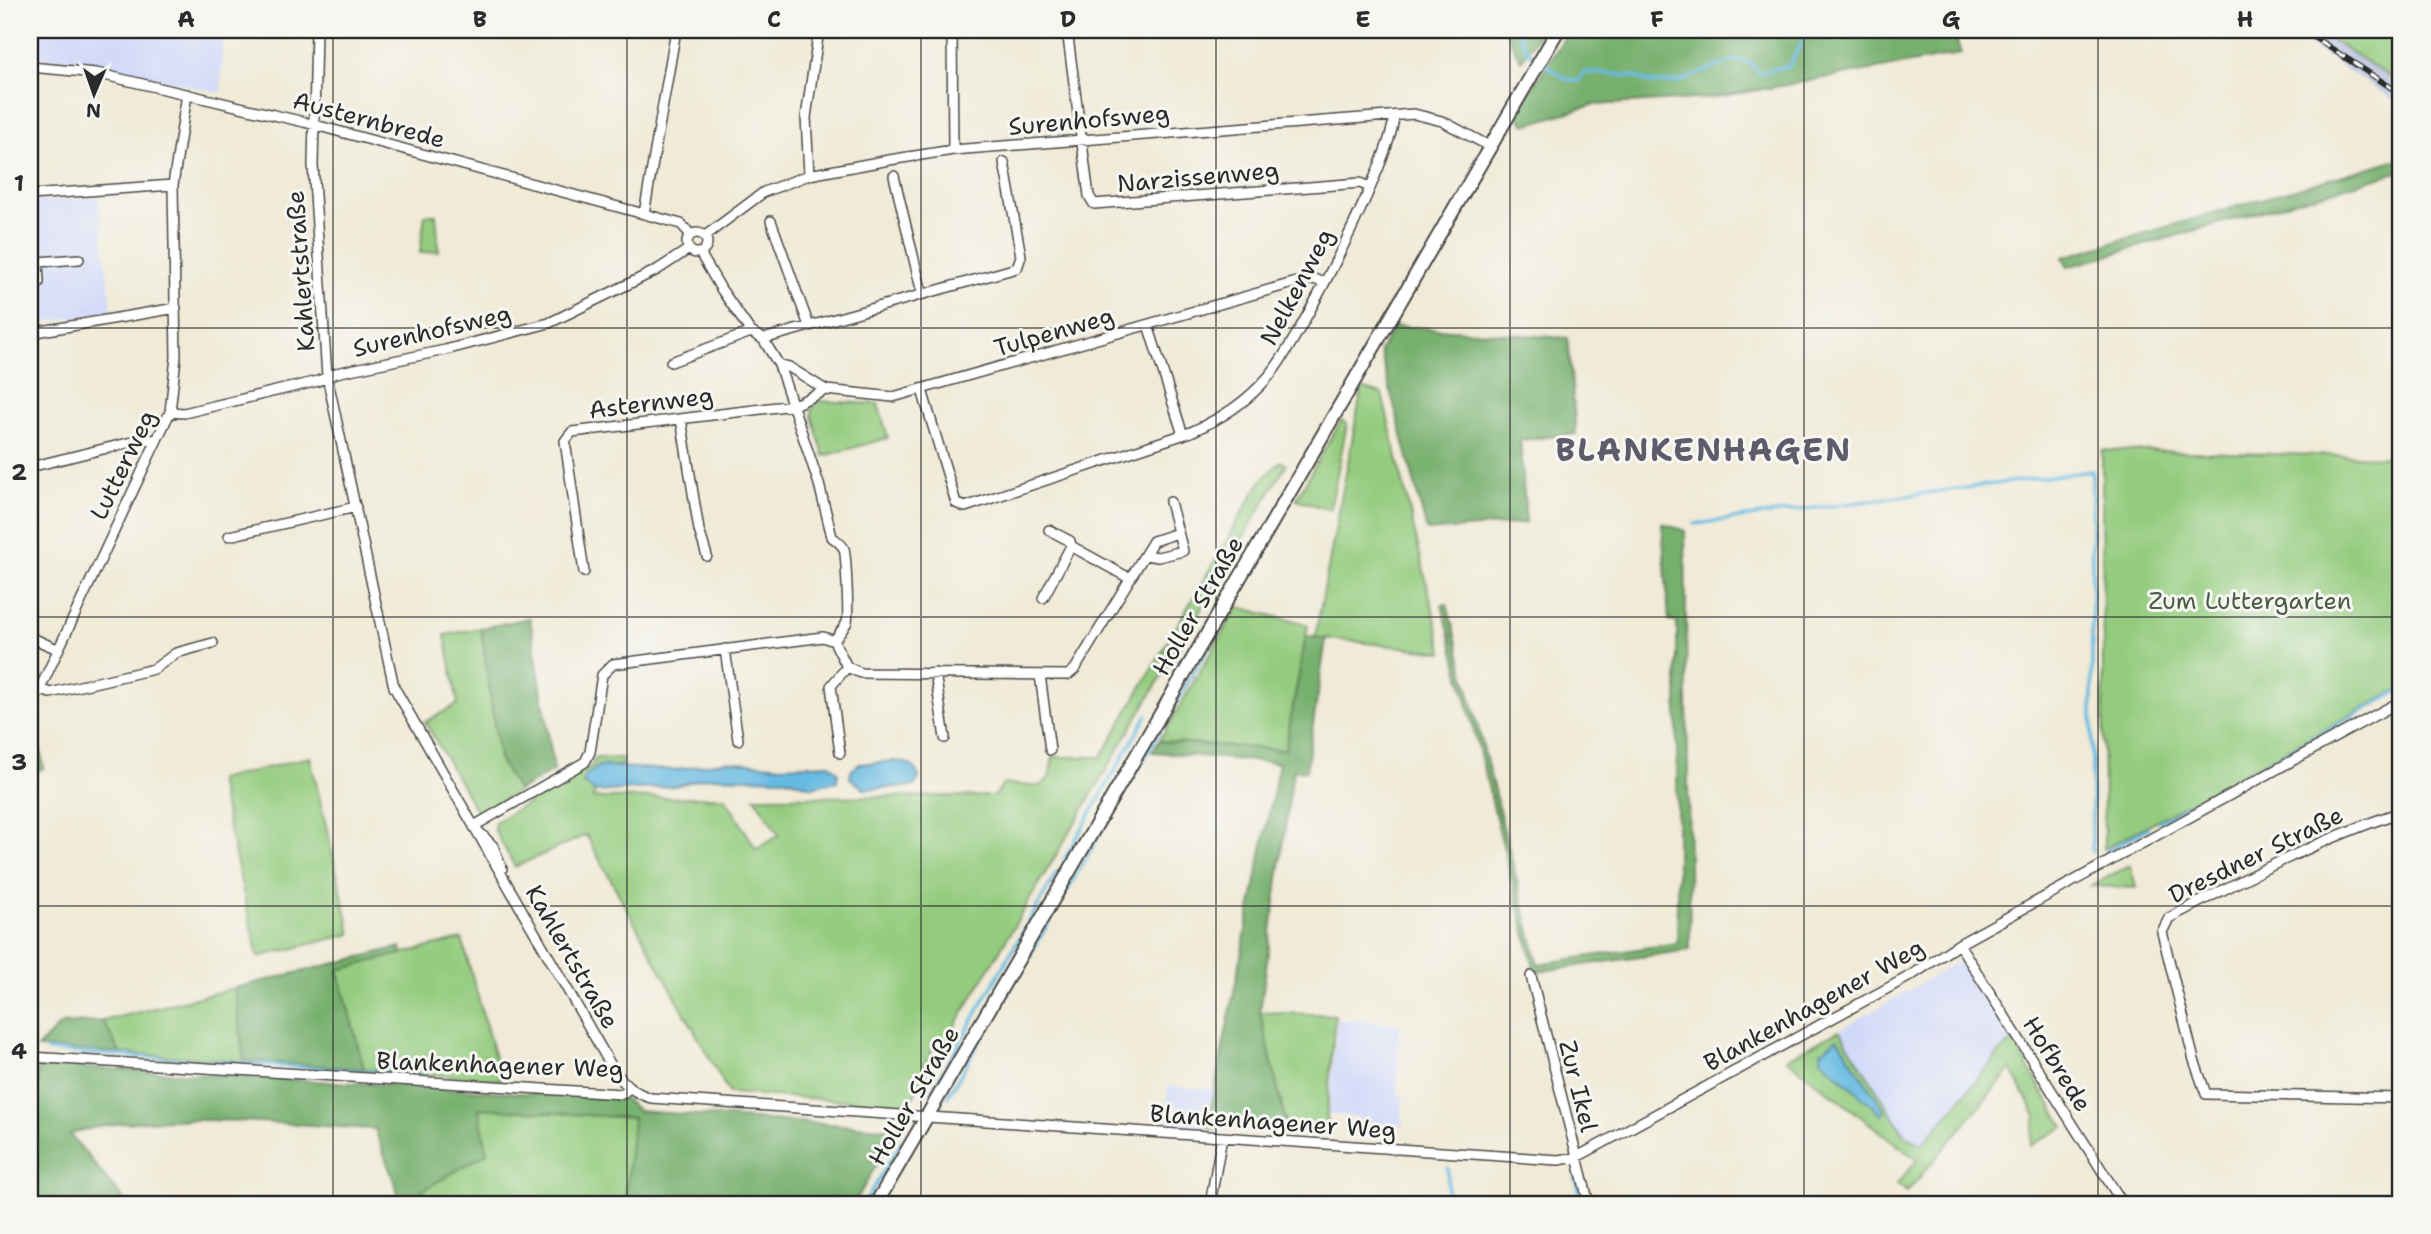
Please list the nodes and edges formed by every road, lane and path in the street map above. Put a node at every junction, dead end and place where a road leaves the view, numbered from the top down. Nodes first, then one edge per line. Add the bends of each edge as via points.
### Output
1 (316, 30) edge
2 (676, 30) edge
3 (819, 30) edge
4 (952, 30) edge
5 (1067, 30) edge
6 (1558, 30) edge
7 (30, 67) edge
8 (187, 94) junction
9 (1394, 116) junction
10 (313, 124) junction
11 (1082, 140) junction
12 (1489, 146) junction
13 (953, 150) junction
14 (1004, 162) dead end
15 (810, 176) junction
16 (894, 176) dead end
17 (173, 185) junction
18 (1369, 187) junction
19 (30, 195) edge
20 (644, 214) junction
21 (771, 221) dead end
22 (691, 235) junction
23 (705, 236) junction
24 (689, 249) junction
25 (700, 253) junction
26 (79, 259) dead end
27 (1324, 282) junction
28 (35, 283) edge
29 (30, 292) edge
30 (922, 293) junction
31 (176, 309) junction
32 (1147, 324) junction
33 (808, 326) junction
34 (751, 331) junction
35 (30, 333) edge
36 (763, 339) junction
37 (671, 362) dead end
38 (779, 365) junction
39 (327, 376) junction
40 (826, 390) junction
41 (922, 390) junction
42 (794, 405) junction
43 (170, 412) junction
44 (681, 419) junction
45 (1183, 435) junction
46 (155, 440) junction
47 (30, 467) edge
48 (1170, 502) dead end
49 (356, 507) junction
50 (1049, 530) dead end
51 (1178, 533) junction
52 (229, 537) dead end
53 (1071, 546) junction
54 (1144, 555) junction
55 (707, 556) dead end
56 (584, 572) dead end
57 (1129, 578) junction
58 (1043, 598) dead end
59 (30, 637) edge
60 (834, 641) junction
61 (213, 643) dead end
62 (57, 649) junction
63 (725, 649) junction
64 (847, 667) junction
65 (935, 673) junction
66 (1040, 674) junction
67 (40, 689) junction
68 (2401, 701) edge
69 (30, 710) edge
70 (944, 738) dead end
71 (738, 740) dead end
72 (1050, 750) dead end
73 (840, 753) dead end
74 (2401, 812) edge
75 (475, 827) junction
76 (1959, 944) junction
77 (1531, 976) dead end
78 (30, 1057) edge
79 (629, 1088) junction
80 (2401, 1098) edge
81 (925, 1118) junction
82 (1222, 1137) junction
83 (1577, 1157) junction
84 (876, 1204) edge
85 (1210, 1204) edge
86 (1588, 1204) edge
87 (2123, 1204) edge

1 - 10 street, Kahlertstraße
2 - 20 street
3 - 15 street via 806,117
4 - 13 street
5 - 11 street
6 - 12 street, Holler Straße
7 - 8 street, Austernbrede via 96,73
8 - 10 street, Austernbrede
8 - 17 street, Lutterweg
9 - 11 street, Surenhofsweg
9 - 12 street, Surenhofsweg via 1431,117
9 - 18 street, Nelkenweg via 1394,127
10 - 20 street, Austernbrede
10 - 39 street, Kahlertstraße
11 - 13 street, Surenhofsweg
11 - 18 street, Narzissenweg via 1094,204 1360,183
12 - 81 street, Holler Straße
13 - 15 street, Surenhofsweg
14 - 30 street via 1021,264
15 - 23 street, Surenhofsweg via 764,192
16 - 30 street
17 - 19 street
17 - 31 street, Lutterweg
18 - 27 street, Nelkenweg
20 - 22 street, Austernbrede via 681,224
21 - 33 street
22 - 23 street
22 - 24 street
23 - 25 street via 707,246
24 - 25 street
24 - 39 street, Surenhofsweg via 657,270 548,323
25 - 34 street
26 - 28 street via 38,262
27 - 32 street, Tulpenweg via 1293,283
27 - 45 street, Nelkenweg via 1269,376 1243,403
28 - 29 street
30 - 33 street
31 - 35 street
31 - 43 street, Lutterweg
32 - 41 street, Tulpenweg
32 - 45 street
33 - 36 street
34 - 36 street
34 - 37 street
36 - 38 street
38 - 40 street
38 - 42 street
39 - 43 street, Surenhofsweg via 184,413
39 - 49 street, Kahlertstraße
40 - 41 street, Tulpenweg via 881,397
40 - 42 street
41 - 45 street, Nelkenweg via 956,503 965,508
42 - 44 street, Asternweg
42 - 60 street via 832,537 843,546 846,562 847,622
43 - 46 street, Lutterweg
44 - 55 street
44 - 56 street, Asternweg via 567,436
46 - 47 street
46 - 62 street, Lutterweg
48 - 51 street
49 - 52 street
49 - 75 street, Kahlertstraße via 394,687
50 - 53 street
51 - 54 street via 1153,541
51 - 54 street via 1183,551
53 - 57 street
53 - 58 street
54 - 57 street
57 - 66 street via 1075,669 1068,675
59 - 62 street
60 - 63 street via 823,637
60 - 64 street
61 - 67 street via 176,653 154,669 50,693
62 - 67 street, Lutterweg
63 - 71 street
63 - 75 street via 613,664 606,669 585,762
64 - 65 street via 861,673
64 - 73 street via 831,686
65 - 66 street
65 - 70 street
66 - 72 street
67 - 69 street, Lutterweg
68 - 76 street, Blankenhagener Weg
74 - 80 street, Dresdner Straße via 2346,831 2260,871 2169,918 2162,932 2206,1094
75 - 79 street, Kahlertstraße via 493,846 505,879 613,1069
76 - 83 street, Blankenhagener Weg via 1912,975
76 - 87 street, Hofbrede
77 - 83 street, Zur Ikel
78 - 79 street, Blankenhagener Weg via 622,1094
79 - 81 street, Blankenhagener Weg via 651,1098
81 - 82 street, Blankenhagener Weg
81 - 84 street, Holler Straße
82 - 83 street, Blankenhagener Weg via 1503,1157
82 - 85 street
83 - 86 street, Zur Ikel

